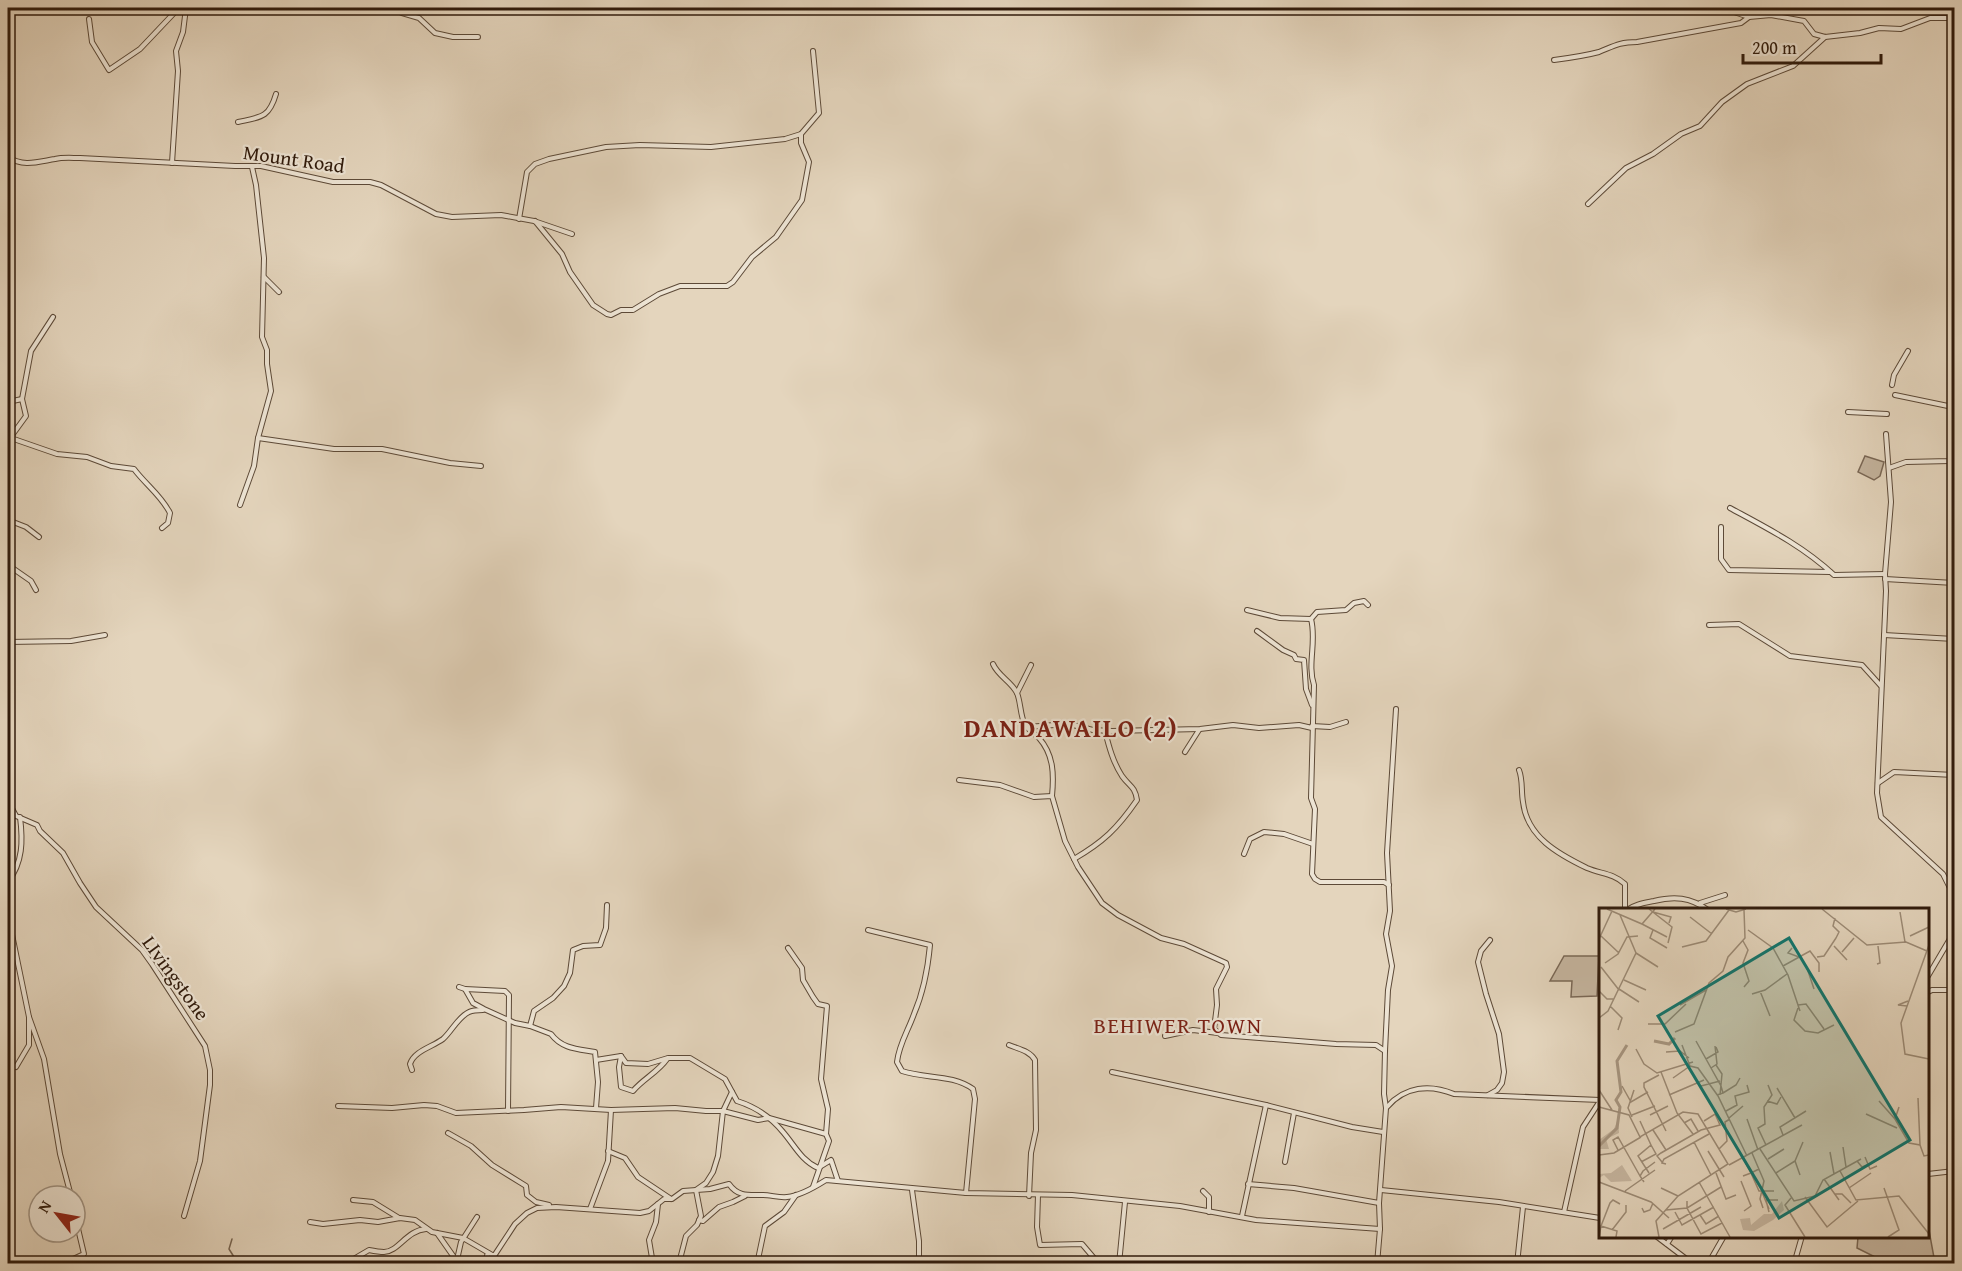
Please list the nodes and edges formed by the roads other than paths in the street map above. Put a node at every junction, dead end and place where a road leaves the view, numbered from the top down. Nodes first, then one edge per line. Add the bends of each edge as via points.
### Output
1 (186, 8) edge
2 (392, 8) edge
3 (1722, 8) edge
4 (1749, 17) junction
5 (1954, 18) edge
6 (89, 19) dead end
7 (477, 37) dead end
8 (1825, 37) junction
9 (813, 51) dead end
10 (1554, 60) dead end
11 (276, 94) dead end
12 (238, 122) dead end
13 (801, 134) junction
14 (8, 157) edge
15 (172, 163) junction
16 (252, 167) junction
17 (1587, 204) dead end
18 (519, 219) junction
19 (534, 221) junction
20 (572, 234) dead end
21 (264, 277) junction
22 (279, 292) dead end
23 (53, 316) dead end
24 (1908, 351) dead end
25 (1892, 385) dead end
26 (1895, 395) dead end
27 (22, 399) junction
28 (8, 402) edge
29 (1954, 405) edge
30 (1848, 412) dead end
31 (1887, 414) dead end
32 (1886, 435) dead end
33 (9, 438) edge
34 (258, 438) junction
35 (1954, 451) edge
36 (481, 466) dead end
37 (1888, 468) junction
38 (240, 505) dead end
39 (1730, 508) dead end
40 (8, 520) edge
41 (1721, 527) dead end
42 (162, 528) dead end
43 (39, 537) dead end
44 (8, 564) edge
45 (1831, 572) junction
46 (1885, 577) junction
47 (1954, 583) edge
48 (36, 590) dead end
49 (1368, 605) dead end
50 (1247, 610) dead end
51 (1311, 619) junction
52 (1709, 625) dead end
53 (1257, 632) dead end
54 (105, 635) dead end
55 (1884, 635) junction
56 (1954, 639) edge
57 (8, 642) edge
58 (993, 664) dead end
59 (1031, 665) dead end
60 (1882, 686) junction
61 (1017, 693) junction
62 (1313, 708) junction
63 (1396, 709) dead end
64 (1346, 722) dead end
65 (1026, 727) junction
66 (1312, 727) junction
67 (1200, 729) junction
68 (1105, 731) junction
69 (1185, 753) dead end
70 (1520, 770) dead end
71 (1954, 775) edge
72 (959, 780) dead end
73 (1877, 783) junction
74 (1052, 796) junction
75 (8, 801) edge
76 (20, 817) junction
77 (1312, 844) junction
78 (1244, 854) dead end
79 (1074, 860) junction
80 (8, 882) edge
81 (1389, 885) junction
82 (1725, 895) dead end
83 (1699, 903) junction
84 (1954, 903) edge
85 (607, 905) dead end
86 (1626, 908) edge
87 (1628, 908) edge
88 (1706, 908) edge
89 (8, 915) edge
90 (868, 930) dead end
91 (1954, 932) edge
92 (1490, 940) dead end
93 (788, 948) dead end
94 (1929, 973) edge
95 (459, 987) dead end
96 (465, 989) junction
97 (1954, 990) edge
98 (1929, 992) edge
99 (484, 1010) junction
100 (29, 1017) junction
101 (509, 1021) junction
102 (530, 1026) junction
103 (1218, 1033) junction
104 (1165, 1036) dead end
105 (1009, 1046) dead end
106 (1385, 1050) junction
107 (621, 1056) junction
108 (668, 1058) junction
109 (596, 1060) junction
110 (16, 1067) dead end
111 (412, 1070) dead end
112 (1112, 1072) dead end
113 (732, 1091) junction
114 (1487, 1096) junction
115 (1599, 1100) edge
116 (1599, 1102) edge
117 (1266, 1105) junction
118 (338, 1106) dead end
119 (596, 1108) junction
120 (1386, 1108) junction
121 (611, 1110) junction
122 (508, 1111) junction
123 (723, 1111) junction
124 (1294, 1113) junction
125 (769, 1118) junction
126 (1384, 1132) junction
127 (448, 1133) dead end
128 (826, 1134) junction
129 (608, 1151) junction
130 (1284, 1162) dead end
131 (818, 1168) junction
132 (1954, 1172) edge
133 (1929, 1174) edge
134 (838, 1180) junction
135 (67, 1184) edge
136 (1248, 1184) junction
137 (813, 1188) junction
138 (696, 1190) junction
139 (912, 1190) junction
140 (1381, 1190) junction
141 (1203, 1191) dead end
142 (966, 1193) junction
143 (796, 1195) junction
144 (1038, 1195) junction
145 (745, 1196) junction
146 (1029, 1196) junction
147 (672, 1199) junction
148 (353, 1200) dead end
149 (1125, 1201) junction
150 (1379, 1203) junction
151 (658, 1204) junction
152 (556, 1207) junction
153 (1523, 1207) junction
154 (590, 1209) junction
155 (1209, 1212) junction
156 (1564, 1212) junction
157 (184, 1216) dead end
158 (1242, 1216) junction
159 (477, 1217) dead end
160 (399, 1218) junction
161 (1599, 1218) edge
162 (699, 1220) junction
163 (310, 1222) dead end
164 (427, 1228) junction
165 (1380, 1229) junction
166 (437, 1233) junction
167 (463, 1238) junction
168 (1659, 1238) edge
169 (1671, 1238) edge
170 (1723, 1238) edge
171 (1802, 1238) edge
172 (82, 1244) edge
173 (1667, 1244) junction
174 (488, 1253) junction
175 (1951, 1255) dead end
176 (1954, 1261) edge
177 (456, 1262) edge
178 (69, 1263) edge
179 (345, 1263) edge
180 (484, 1263) edge
181 (653, 1263) edge
182 (679, 1263) edge
183 (757, 1263) edge
184 (919, 1263) edge
185 (1099, 1263) edge
186 (1119, 1263) edge
187 (1377, 1263) edge
188 (1517, 1263) edge
189 (1693, 1263) edge
190 (1708, 1263) edge
191 (1794, 1263) edge

1 - 6 street via 176,11 140,49 109,70 92,42
1 - 15 street via 176,51
2 - 7 street via 419,18 435,33
3 - 4 street
4 - 8 street via 1771,15 1804,21 1814,34
4 - 10 street via 1741,23 1621,42 1598,52
5 - 8 street via 1930,18 1901,29 1879,28
8 - 17 street via 1793,66 1747,84 1722,102 1700,126 1626,168
9 - 13 street via 819,113
11 - 12 street via 265,116
13 - 18 street via 711,147 606,147 549,159 527,172
13 - 19 street via 809,162 802,200 776,237 727,286 680,286 633,310 607,314 593,305 562,254
14 - 15 street, Mount Road via 17,163 56,158
15 - 16 street, Mount Road
16 - 18 street, Mount Road via 333,182 370,182 436,214
16 - 21 street
18 - 19 street, Mount Road
19 - 20 street, Mount Road
21 - 22 street
21 - 34 street via 262,337 271,391
23 - 27 street via 31,351
24 - 25 street via 1893,375
26 - 29 street
27 - 28 street
27 - 33 street via 26,416
30 - 31 street
32 - 37 street
33 - 42 street via 57,454 134,469 170,513
34 - 36 street via 334,449 382,449
34 - 38 street via 254,466
35 - 37 street via 1950,461 1906,462
37 - 46 street via 1891,502
39 - 45 street via 1787,538
40 - 43 street
41 - 45 street via 1721,559 1730,570
44 - 48 street via 31,581
45 - 46 street
46 - 47 street
46 - 55 street
49 - 51 street via 1364,601 1346,610 1317,612
50 - 51 street via 1280,618
51 - 62 street
52 - 60 street via 1739,624 1790,656 1862,665
53 - 62 street via 1296,659 1304,660 1306,689
54 - 57 street via 66,641
55 - 56 street
55 - 60 street
58 - 61 street
59 - 61 street
60 - 73 street
61 - 65 street
62 - 66 street
63 - 81 street via 1387,853
64 - 66 street
65 - 68 street via 1069,724
65 - 74 street via 1049,756 1054,772
66 - 67 street via 1259,728 1233,724
66 - 77 street
67 - 68 street
67 - 69 street
68 - 79 street via 1111,756 1135,790 1137,800 1123,821 1100,843
70 - 86 street via 1527,820 1544,843 1595,872 1617,876 1625,884
71 - 73 street via 1894,772
72 - 74 street via 1000,785 1034,797
73 - 84 street via 1881,817 1943,874
74 - 79 street
75 - 76 street, LIvingstone
76 - 80 street via 21,856
76 - 157 street, LIvingstone via 33,822 58,848 96,907 142,950 205,1047 210,1085 200,1161
77 - 78 street via 1264,832 1250,839
77 - 81 street via 1312,874 1320,882
79 - 103 street via 1102,903 1118,915 1161,938 1226,963 1215,989 1214,1029
81 - 106 street via 1386,934 1392,966
82 - 83 street
83 - 87 street via 1671,897
83 - 88 street
85 - 102 street via 600,945 573,950 564,986 534,1011
89 - 100 street
90 - 142 street via 930,945 915,1012 899,1047 897,1062 902,1071 945,1077 973,1089
91 - 94 street
92 - 114 street via 1478,962 1499,1034 1504,1072 1502,1083
93 - 128 street via 802,968 803,980 813,997 818,1004 827,1006 821,1079 828,1109
95 - 96 street
96 - 99 street via 473,1003
96 - 101 street via 505,991 511,1002
97 - 98 street
99 - 101 street
99 - 111 street via 463,1016 442,1039 413,1057
100 - 110 street via 29,1045
100 - 135 street via 44,1059
101 - 102 street
101 - 122 street
102 - 109 street via 551,1034 565,1047 595,1052
103 - 104 street via 1193,1030
103 - 106 street via 1240,1038 1376,1045
105 - 146 street via 1026,1051 1035,1060 1036,1130
106 - 120 street
107 - 108 street via 626,1063 648,1064
107 - 108 street via 621,1087 633,1091
107 - 109 street
108 - 113 street via 690,1058 726,1079
109 - 119 street
112 - 117 street
113 - 123 street
113 - 125 street via 737,1101 755,1107
114 - 115 street
114 - 120 street via 1454,1094 1438,1087 1418,1089 1404,1093
116 - 156 street via 1583,1127
117 - 124 street
117 - 136 street
118 - 122 street via 424,1105 456,1113
119 - 121 street
119 - 122 street
120 - 126 street
121 - 123 street
121 - 129 street
123 - 125 street via 758,1120
123 - 138 street via 716,1164 709,1179
124 - 126 street
124 - 130 street
125 - 128 street
125 - 131 street via 804,1161
126 - 140 street
127 - 152 street via 526,1186 527,1196
128 - 131 street via 829,1141
129 - 147 street via 625,1158 638,1177
129 - 154 street
131 - 134 street via 831,1160
131 - 137 street
132 - 133 street
134 - 137 street via 826,1180
134 - 139 street
136 - 150 street
136 - 158 street
137 - 143 street
138 - 145 street via 729,1184
138 - 147 street via 683,1191
138 - 162 street
139 - 142 street
139 - 184 street
140 - 150 street
140 - 153 street
141 - 155 street via 1209,1197
142 - 146 street
143 - 145 street
143 - 183 street via 784,1212 765,1226
144 - 146 street
144 - 149 street
144 - 185 street via 1039,1244 1082,1244
145 - 162 street
147 - 151 street
148 - 160 street via 373,1202
149 - 155 street
149 - 186 street
150 - 165 street
151 - 154 street via 640,1213
151 - 181 street via 649,1240
152 - 154 street
152 - 174 street via 537,1208 527,1214 515,1224 495,1255
153 - 156 street
153 - 188 street
155 - 158 street
156 - 161 street
158 - 165 street
159 - 167 street
160 - 163 street via 378,1222
160 - 164 street via 415,1220
162 - 182 street via 686,1236
164 - 166 street
164 - 179 street via 417,1229 389,1251 369,1250
165 - 187 street
166 - 167 street
166 - 177 street
167 - 174 street
167 - 177 street
168 - 173 street
169 - 173 street
170 - 190 street
171 - 191 street
172 - 178 street via 84,1254
173 - 189 street
174 - 180 street
175 - 176 street

